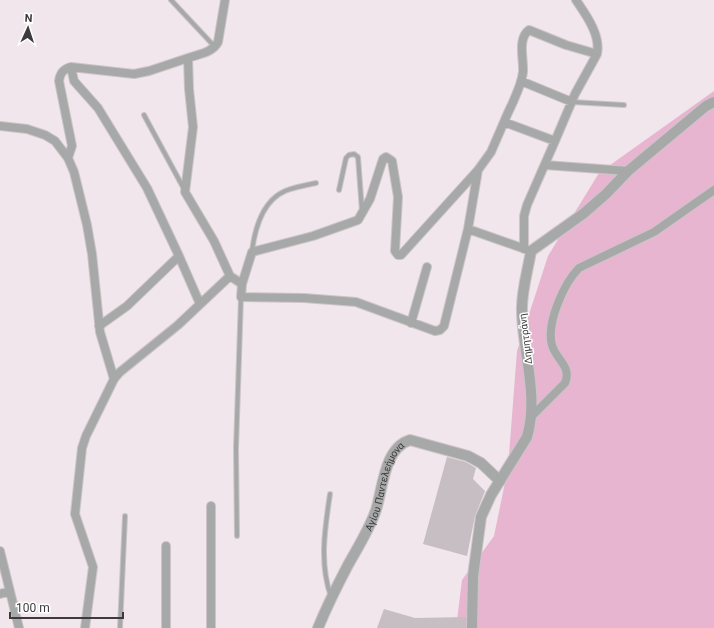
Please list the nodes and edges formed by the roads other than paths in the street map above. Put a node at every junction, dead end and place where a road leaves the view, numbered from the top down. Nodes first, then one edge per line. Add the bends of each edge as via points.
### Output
1 (171, 0) edge
2 (225, 0) edge
3 (576, 0) edge
4 (215, 47) junction
5 (597, 54) junction
6 (188, 58) junction
7 (71, 67) junction
8 (521, 81) junction
9 (572, 102) junction
10 (714, 102) edge
11 (624, 105) dead end
12 (144, 115) dead end
13 (504, 122) junction
14 (0, 126) edge
15 (555, 141) junction
16 (68, 158) junction
17 (545, 165) junction
18 (478, 170) junction
19 (628, 171) junction
20 (316, 183) dead end
21 (339, 190) dead end
22 (714, 190) edge
23 (185, 192) junction
24 (362, 215) junction
25 (468, 229) junction
26 (528, 250) junction
27 (252, 252) junction
28 (179, 256) junction
29 (427, 267) dead end
30 (230, 276) junction
31 (242, 284) junction
32 (241, 297) junction
33 (200, 304) junction
34 (411, 323) junction
35 (99, 326) junction
36 (114, 379) junction
37 (531, 417) junction
38 (500, 480) junction
39 (330, 494) dead end
40 (212, 506) dead end
41 (125, 516) dead end
42 (237, 536) dead end
43 (166, 546) dead end
44 (0, 551) edge
45 (10, 591) junction
46 (0, 594) edge
47 (331, 597) junction
48 (19, 628) edge
49 (85, 628) edge
50 (120, 628) edge
51 (166, 628) edge
52 (211, 628) edge
53 (318, 628) edge
54 (472, 628) edge

1 - 4 lane
2 - 4 street
3 - 5 street via 592,26 598,44
4 - 6 street
5 - 8 street via 529,30 523,41
5 - 9 street
6 - 7 street via 134,74
6 - 23 street via 193,127
7 - 16 street via 60,73 59,81 72,146
7 - 28 street via 74,81 98,108 147,188
8 - 9 street
8 - 13 street
9 - 11 lane
9 - 15 street
10 - 19 street
12 - 23 lane
13 - 15 street
13 - 18 street via 491,152
14 - 16 street via 27,129 45,135 55,141
15 - 17 street
16 - 35 street via 87,225
17 - 19 street
17 - 26 street via 524,216
18 - 24 street via 401,255 395,251 398,197 390,158 386,157 383,160
18 - 25 street
19 - 26 street via 583,214
20 - 27 lane via 285,191 270,202 260,216
21 - 24 lane via 346,158 354,154 358,157
22 - 37 street via 654,232 579,268 571,276 560,300 551,333 552,344 568,372 567,378 565,384
23 - 30 street via 214,240
24 - 27 street via 353,223
25 - 26 street
25 - 34 street via 444,326 435,331
26 - 37 street, Δημητράνη via 522,305 529,364
27 - 31 street
28 - 33 street
28 - 35 street via 127,306
29 - 34 street
30 - 31 street
30 - 33 street
31 - 32 street
32 - 34 street via 356,302
32 - 42 lane via 236,448
33 - 36 street
35 - 36 street
36 - 49 street via 86,436 75,514 93,567
37 - 38 street, Δημητράνη via 527,437
38 - 47 street, Αγίου Παντελεήμονα via 481,463 468,456 410,440 403,442 390,460 366,532
38 - 54 street, Δημητράνη via 481,517 478,529 473,576
39 - 47 lane via 323,566
40 - 52 street
41 - 50 lane
43 - 51 street
44 - 45 street
45 - 46 street
45 - 48 street
47 - 53 street, Αγίου Παντελεήμονα

